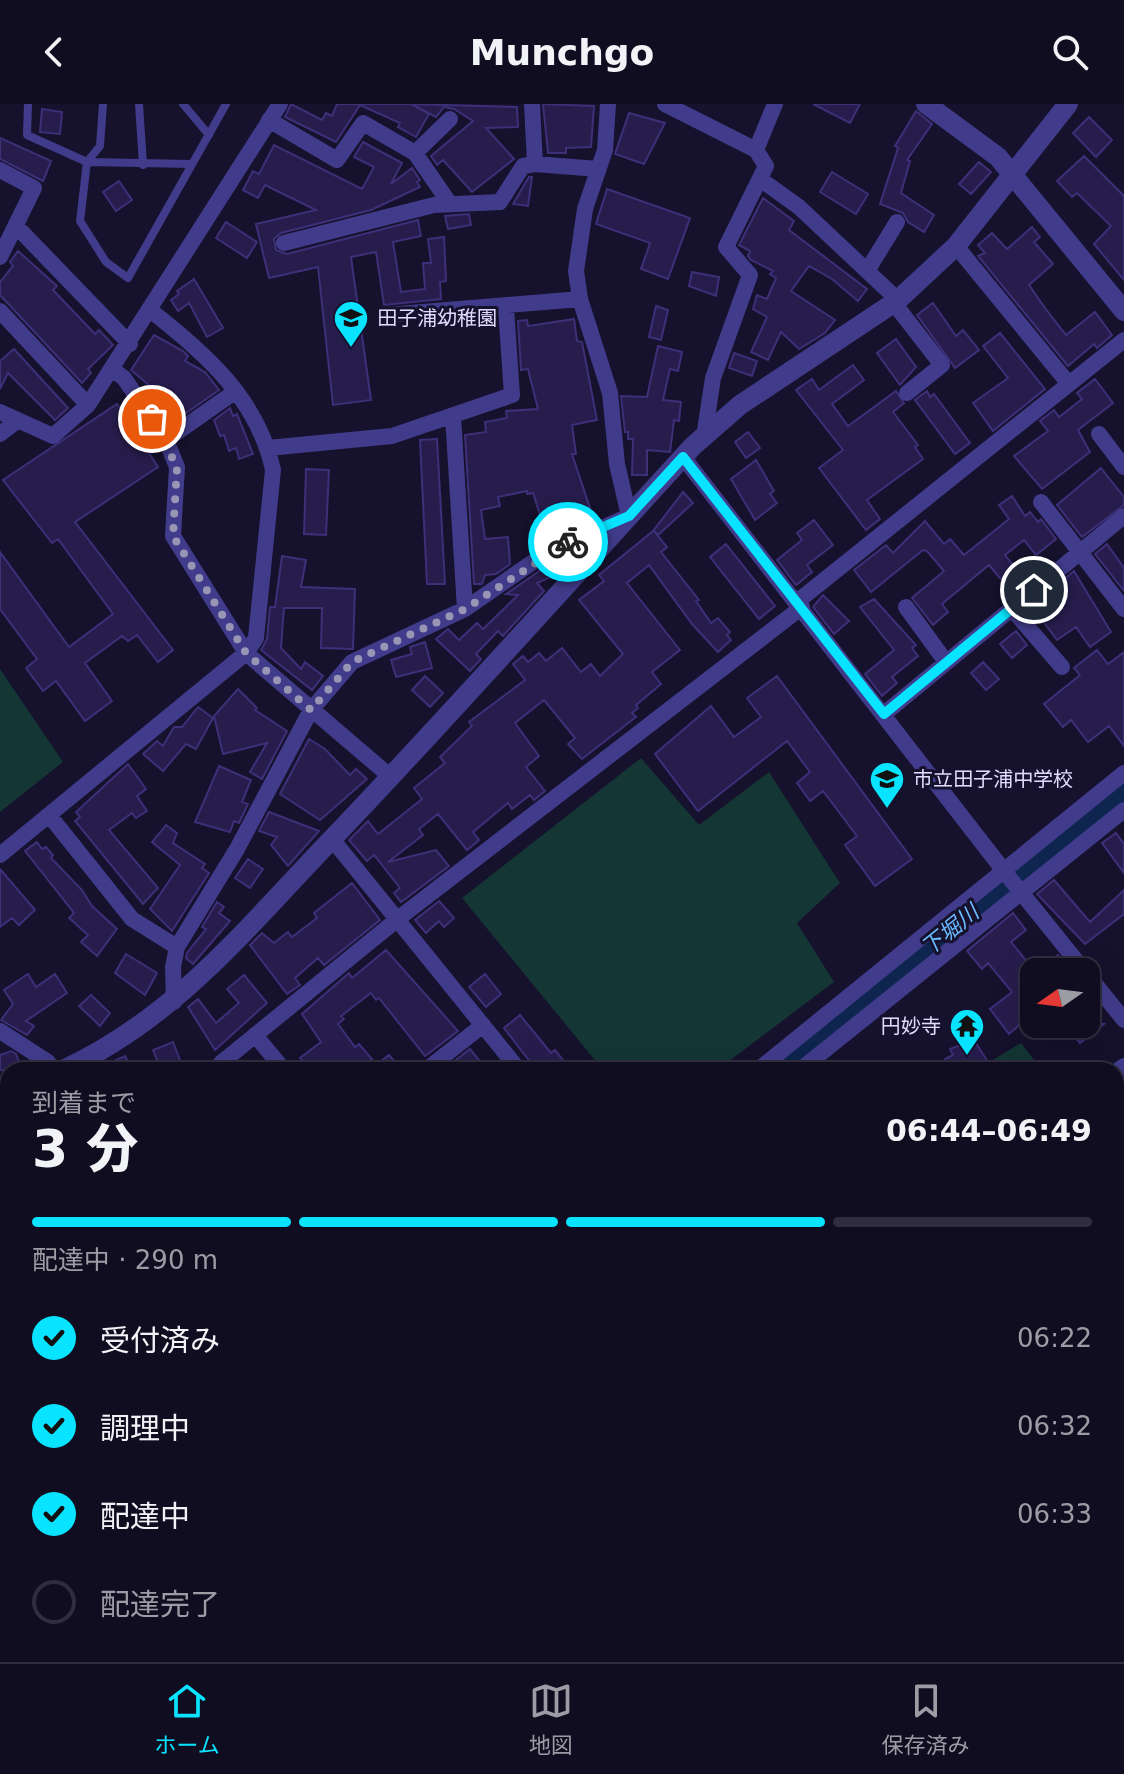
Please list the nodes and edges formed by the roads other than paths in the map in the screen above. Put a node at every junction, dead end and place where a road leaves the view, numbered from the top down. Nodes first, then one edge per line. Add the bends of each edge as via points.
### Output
1 (28, 104) edge
2 (103, 104) edge
3 (139, 104) edge
4 (183, 104) edge
5 (226, 104) edge
6 (280, 104) edge
7 (532, 104) edge
8 (608, 104) edge
9 (665, 104) edge
10 (775, 104) edge
11 (926, 104) edge
12 (1068, 104) edge
13 (450, 119) dead end
14 (269, 120) junction
15 (209, 135) junction
16 (756, 150) junction
17 (415, 153) junction
18 (87, 162) junction
19 (192, 164) junction
20 (535, 164) junction
21 (143, 165) junction
22 (598, 169) junction
23 (0, 170) edge
24 (1012, 172) junction
25 (760, 179) junction
26 (450, 204) junction
27 (897, 222) dead end
28 (16, 226) junction
29 (284, 243) dead end
30 (956, 246) junction
31 (0, 257) edge
32 (867, 271) junction
33 (580, 299) junction
34 (895, 301) junction
35 (506, 308) junction
36 (150, 310) junction
37 (0, 311) edge
38 (1124, 311) edge
39 (387, 315) dead end
40 (1124, 340) edge
41 (130, 344) junction
42 (113, 370) junction
43 (1069, 384) junction
44 (236, 391) junction
45 (907, 393) dead end
46 (88, 405) junction
47 (0, 412) edge
48 (453, 416) junction
49 (17, 421) junction
50 (0, 434) edge
51 (1099, 434) dead end
52 (704, 437) junction
53 (166, 440) junction
54 (268, 448) junction
55 (683, 457) junction
56 (1124, 467) edge
57 (1041, 502) dead end
58 (629, 516) junction
59 (1121, 525) edge
60 (1080, 553) junction
61 (800, 604) junction
62 (906, 607) dead end
63 (465, 609) junction
64 (1012, 609) junction
65 (1124, 609) edge
66 (246, 653) junction
67 (946, 662) junction
68 (1062, 667) dead end
69 (311, 710) junction
70 (884, 714) junction
71 (1124, 773) edge
72 (392, 778) junction
73 (1123, 812) edge
74 (49, 815) junction
75 (332, 839) junction
76 (0, 855) edge
77 (1004, 871) junction
78 (1022, 889) junction
79 (399, 918) junction
80 (177, 947) junction
81 (174, 1002) junction
82 (1124, 1020) edge
83 (483, 1025) junction
84 (0, 1031) edge
85 (255, 1035) junction
86 (48, 1062) edge
87 (95, 1062) edge
88 (222, 1062) edge
89 (277, 1062) edge
90 (436, 1062) edge
91 (513, 1062) edge
92 (768, 1062) edge
93 (810, 1062) edge

1 - 18 lane via 27,135
2 - 18 lane via 100,146
3 - 21 lane
4 - 15 lane
5 - 15 lane
6 - 14 street
7 - 20 street
8 - 22 street via 605,150
9 - 16 street
10 - 16 street
11 - 24 street
12 - 24 street
13 - 17 street
14 - 17 street via 337,160 363,123
14 - 36 street
15 - 19 lane
16 - 25 street via 766,166
17 - 26 street
18 - 19 lane via 80,221 106,262 128,278
18 - 21 lane
19 - 21 lane
20 - 22 street
20 - 26 street via 523,166 500,202
22 - 33 street via 585,209 576,271
23 - 28 street via 34,188
24 - 30 street
24 - 38 street
25 - 32 street via 799,207
25 - 52 street via 726,247 750,275 713,378
26 - 29 street
27 - 32 street
28 - 31 street
28 - 41 street
30 - 34 street
30 - 43 street
32 - 34 street
33 - 35 street
33 - 58 street via 610,393
34 - 45 street via 942,365
34 - 52 street via 740,405
35 - 39 street
35 - 48 street via 512,395
36 - 41 street
36 - 44 street via 201,350
37 - 46 street
40 - 43 street
41 - 42 street
42 - 46 street
42 - 53 street
43 - 61 street
44 - 53 street
44 - 54 street
46 - 49 street via 53,436
47 - 49 street
48 - 54 street via 392,436
48 - 63 street
49 - 50 street
51 - 56 street
52 - 55 street
53 - 66 street via 177,467 173,536
54 - 66 street via 273,470 256,638
55 - 58 street
55 - 61 street
57 - 60 street
58 - 63 street via 546,553
58 - 72 street
59 - 60 street
60 - 64 street
60 - 65 street
61 - 70 street
61 - 79 street
62 - 67 street
63 - 69 street via 352,662
64 - 67 street
64 - 68 street
66 - 69 street
66 - 74 street
67 - 70 street
69 - 72 street
69 - 80 street
70 - 77 street
71 - 77 street
72 - 75 street
73 - 78 street
74 - 76 street
74 - 80 street via 132,919
75 - 79 street
75 - 81 street
77 - 78 street
77 - 92 street
78 - 82 street
78 - 93 street
79 - 83 street
79 - 85 street
80 - 81 street
81 - 87 street
83 - 90 street
83 - 91 street
84 - 86 street
85 - 88 street
85 - 89 street

